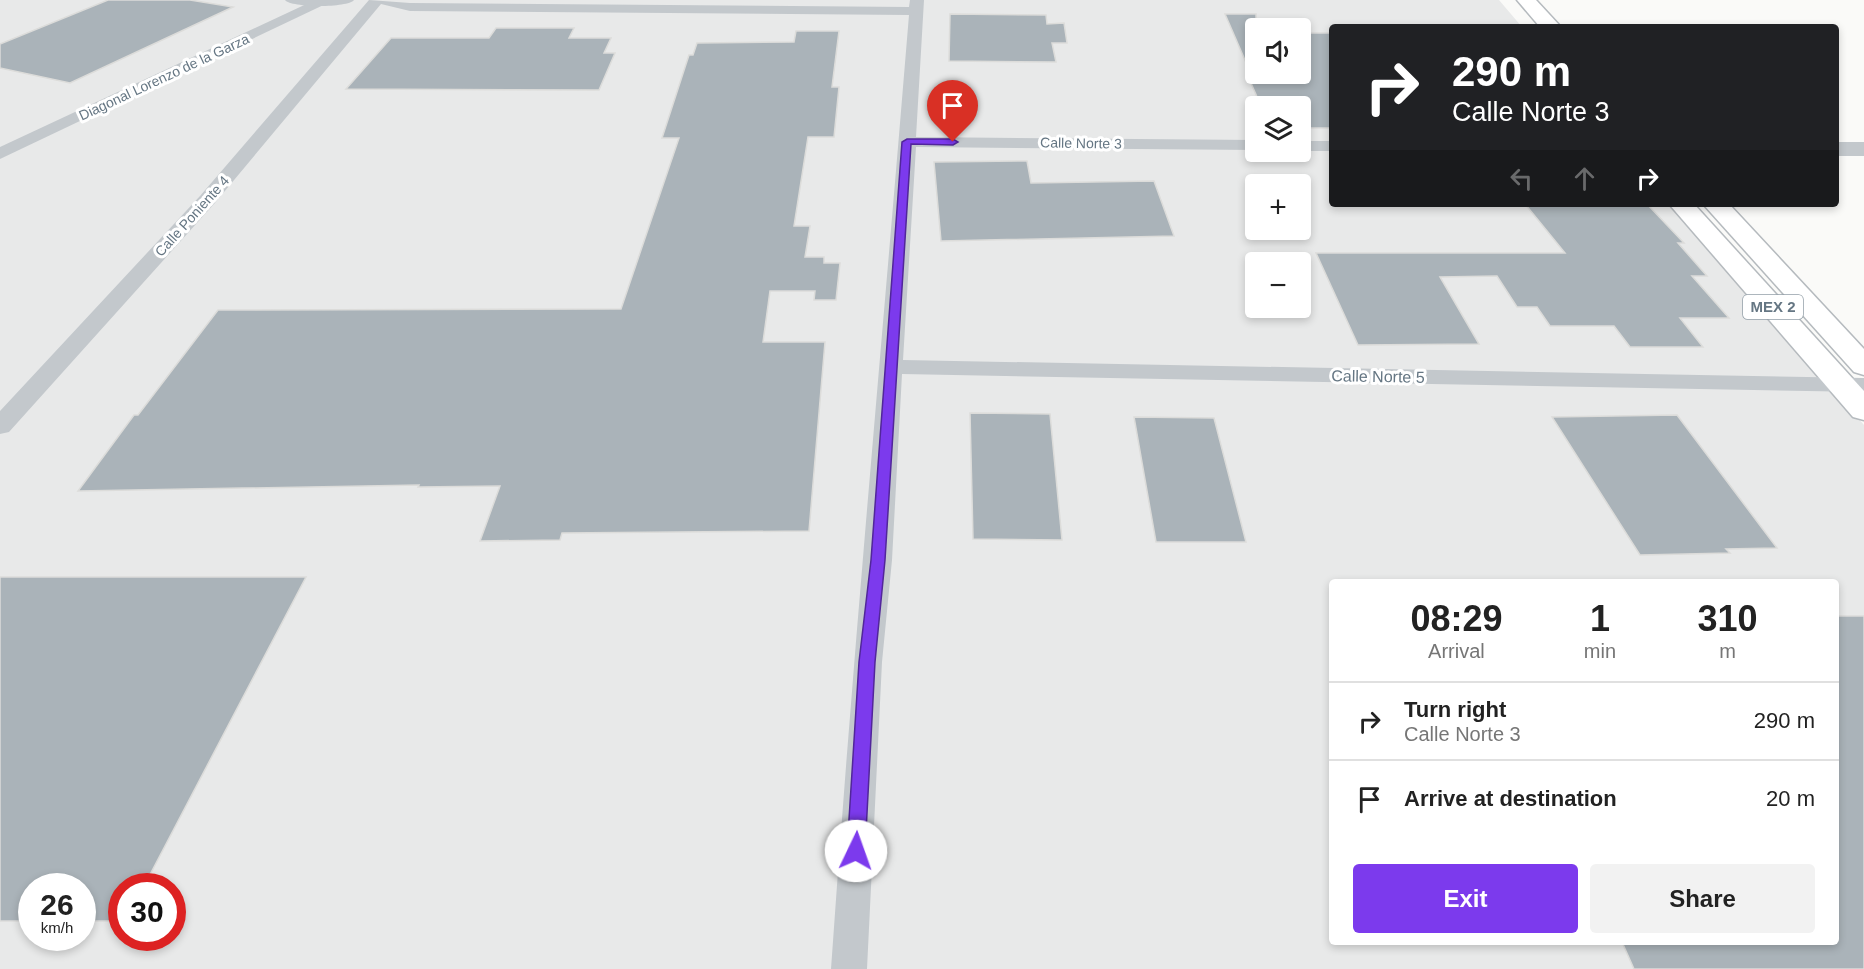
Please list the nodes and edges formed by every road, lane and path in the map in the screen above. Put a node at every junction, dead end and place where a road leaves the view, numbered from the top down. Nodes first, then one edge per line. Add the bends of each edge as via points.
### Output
1 (294, 0) edge
2 (326, 0) edge
3 (345, 0) edge
4 (377, 0) edge
5 (382, 0) edge
6 (1518, 4) edge
7 (684, 5) edge
8 (915, 6) edge
9 (1525, 24) edge
10 (1547, 24) edge
11 (907, 142) junction
12 (1245, 145) edge
13 (1311, 146) edge
14 (1329, 146) edge
15 (1839, 149) edge
16 (1864, 149) edge
17 (0, 154) edge
18 (1685, 207) edge
19 (1717, 207) edge
20 (1864, 366) edge
21 (891, 368) junction
22 (1853, 385) edge
23 (1864, 410) edge
24 (0, 426) edge
25 (849, 969) edge

1 - 2 street
2 - 3 street
2 - 17 street, Diagonal Lorenzo de la Garza
4 - 24 street, Calle Poniente 4 via 207,200
5 - 7 street via 410,7
6 - 9 main road
6 - 10 main road
7 - 8 street
8 - 11 street
11 - 12 street, Calle Norte 3
11 - 21 street
13 - 14 street
15 - 16 street
18 - 22 main road, MEX 2
19 - 20 main road, MEX 2
21 - 22 street, Calle Norte 5
21 - 25 street via 867,662
22 - 23 main road, MEX 2

